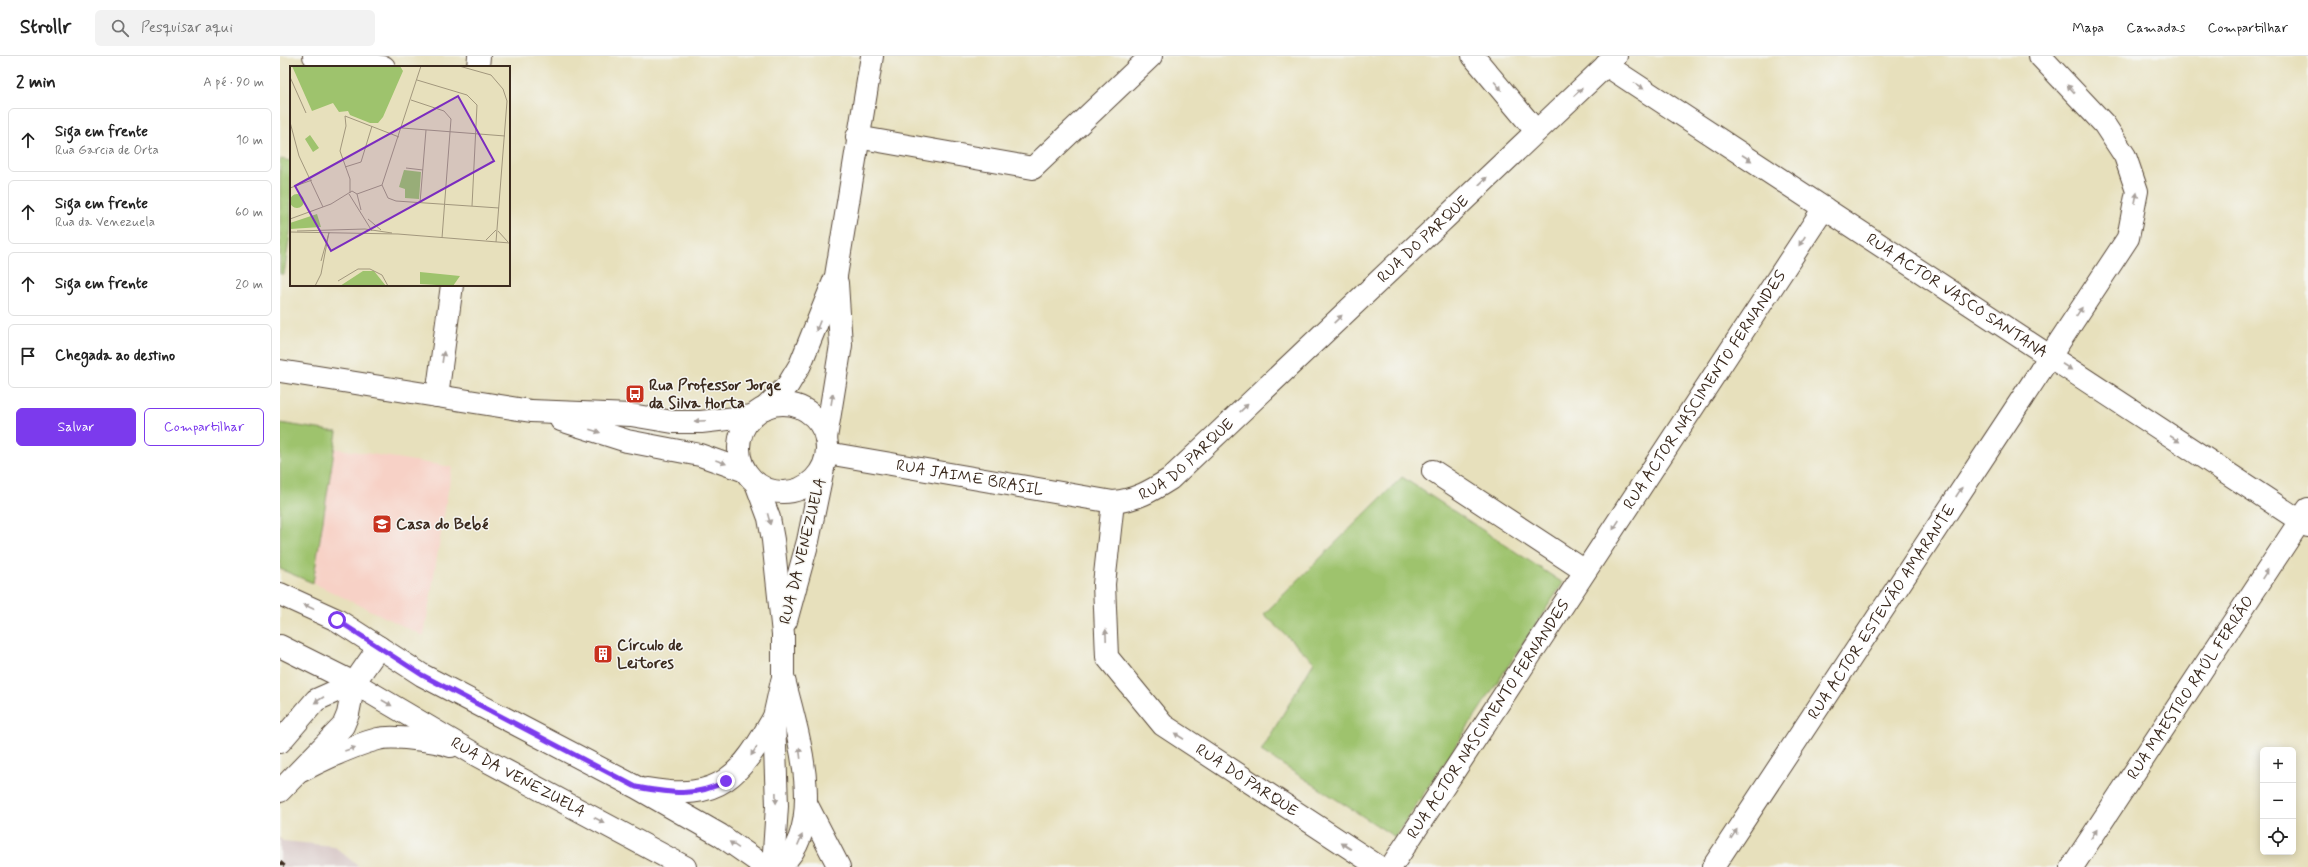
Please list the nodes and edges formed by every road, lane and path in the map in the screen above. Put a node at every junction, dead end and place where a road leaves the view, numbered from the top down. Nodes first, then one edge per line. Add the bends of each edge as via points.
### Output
1 (314, 56) edge
2 (479, 56) edge
3 (872, 56) edge
4 (1152, 56) edge
5 (1473, 56) edge
6 (2040, 56) edge
7 (1611, 61) edge
8 (378, 66) edge
9 (478, 66) edge
10 (1536, 131) junction
11 (858, 137) junction
12 (1824, 208) junction
13 (836, 276) junction
14 (452, 286) edge
15 (2049, 356) junction
16 (280, 371) edge
17 (437, 396) junction
18 (531, 411) junction
19 (759, 412) junction
20 (825, 453) junction
21 (1433, 471) dead end
22 (751, 477) junction
23 (1113, 502) junction
24 (2305, 518) edge
25 (1585, 571) junction
26 (280, 594) edge
27 (783, 634) junction
28 (280, 646) edge
29 (379, 647) junction
30 (782, 676) junction
31 (354, 684) junction
32 (774, 717) junction
33 (280, 742) edge
34 (478, 756) junction
35 (301, 771) junction
36 (636, 787) junction
37 (280, 791) edge
38 (807, 806) junction
39 (685, 867) edge
40 (766, 867) edge
41 (773, 867) edge
42 (778, 867) edge
43 (839, 867) edge
44 (1379, 867) edge
45 (1391, 867) edge
46 (1713, 867) edge
47 (2072, 867) edge

1 - 8 street
2 - 9 street
3 - 11 street
4 - 11 street via 1033,168
5 -> 10 street
15 -> 6 street, RUA ACTOR ESTEVÃO AMARANTE via 2128,238 2137,191 2125,156 2104,124
10 -> 7 street, RUA DO PARQUE
7 -> 12 street, RUA ACTOR VASCO SANTANA
23 -> 10 street, RUA DO PARQUE via 1144,496 1170,479
11 - 13 street
12 - 15 street, RUA ACTOR VASCO SANTANA
12 -> 25 street, RUA ACTOR NASCIMENTO FERNANDES
13 -> 19 street via 800,365 788,385
20 -> 13 street, RUA DA VENEZUELA via 841,345
17 -> 14 street
15 -> 24 street, RUA ACTOR VASCO SANTANA
46 -> 15 street, RUA ACTOR ESTEVÃO AMARANTE
16 - 17 street
17 - 18 street
19 -> 18 street via 701,422 673,422 631,415
18 -> 22 street via 627,440 700,455
19 - 20 street via 780,404 796,406 809,413 820,424
19 - 22 street via 744,428 740,442 740,457
20 - 22 street via 814,480 801,489 785,492 770,490
20 - 23 street, RUA JAIME BRASIL
20 - 27 street, RUA DA VENEZUELA via 808,541
21 - 25 street
22 -> 27 street, RUA DA VENEZUELA via 769,518 774,540
44 -> 23 street, RUA DO PARQUE via 1163,725 1107,657 1104,584
47 -> 24 street, RUA MAESTRO RAÚL FERRÃO
25 - 45 street, RUA ACTOR NASCIMENTO FERNANDES
29 -> 26 street via 337,620
27 - 30 street, RUA DA VENEZUELA
28 - 31 street, RUA DA VENEZUELA
29 - 31 street
29 - 36 street via 422,675
30 - 32 street
38 -> 30 street via 798,737
31 -> 33 street via 316,700
31 -> 34 street, RUA DA VENEZUELA
31 - 35 street via 343,726
32 -> 36 street via 742,768 713,788 692,793
32 -> 41 street via 777,806
35 -> 34 street via 338,752 380,738 413,739 444,744
34 -> 39 street, RUA DA VENEZUELA
35 - 37 street
40 -> 36 street via 720,835
42 -> 38 street via 788,860 797,846 804,830
38 - 43 street

